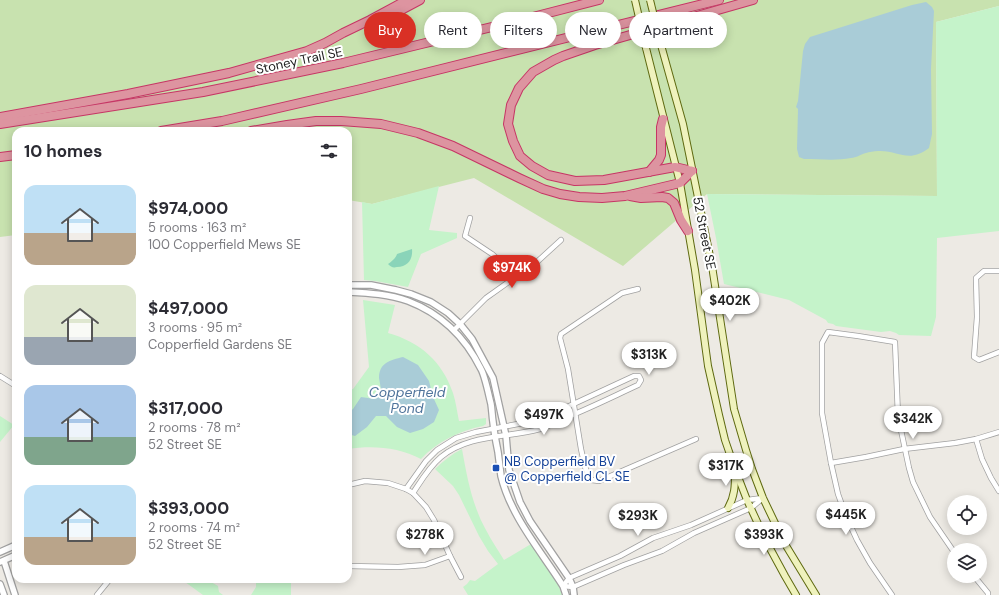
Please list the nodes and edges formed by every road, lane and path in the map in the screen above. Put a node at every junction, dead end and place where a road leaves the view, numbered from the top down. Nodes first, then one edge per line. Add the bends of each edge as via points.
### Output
1 (407, 0) edge
2 (420, 0) edge
3 (599, 0) edge
4 (635, 0) edge
5 (650, 0) edge
6 (719, 0) edge
7 (753, 0) edge
8 (325, 43) junction
9 (0, 117) edge
10 (663, 118) junction
11 (0, 124) edge
12 (185, 127) edge
13 (275, 127) edge
14 (12, 156) edge
15 (0, 157) edge
16 (676, 167) junction
17 (692, 171) junction
18 (649, 172) junction
19 (680, 183) junction
20 (625, 196) junction
21 (470, 218) dead end
22 (688, 231) junction
23 (562, 240) dead end
24 (999, 271) edge
25 (516, 276) junction
26 (352, 285) edge
27 (638, 289) dead end
28 (352, 292) edge
29 (460, 324) junction
30 (454, 330) junction
31 (999, 352) edge
32 (0, 376) edge
33 (12, 384) edge
34 (575, 404) junction
35 (576, 414) junction
36 (504, 427) junction
37 (494, 428) junction
38 (999, 432) edge
39 (506, 436) junction
40 (496, 437) junction
41 (696, 439) dead end
42 (976, 439) junction
43 (904, 449) junction
44 (831, 463) junction
45 (735, 469) junction
46 (352, 484) edge
47 (406, 489) junction
48 (999, 491) edge
49 (413, 493) junction
50 (764, 498) junction
51 (747, 500) junction
52 (728, 508) junction
53 (751, 508) junction
54 (527, 516) junction
55 (520, 521) junction
56 (948, 543) edge
57 (12, 547) edge
58 (0, 552) edge
59 (12, 556) edge
60 (450, 556) junction
61 (1, 560) edge
62 (352, 566) edge
63 (461, 577) dead end
64 (569, 578) junction
65 (107, 583) edge
66 (980, 583) edge
67 (0, 584) edge
68 (563, 586) junction
69 (573, 587) junction
70 (4, 595) edge
71 (14, 595) edge
72 (97, 595) edge
73 (566, 595) edge
74 (574, 595) edge
75 (796, 595) edge
76 (816, 595) edge
77 (892, 595) edge
78 (988, 595) edge

1 - 8 highway
2 - 8 highway via 373,25
3 - 11 highway, Stoney Trail SE via 343,63 211,90
4 - 10 main road, 52 Street SE, bridge
5 - 17 main road, 52 Street SE, bridge
6 - 12 highway via 362,89
7 - 18 highway via 563,56 533,72 519,88 511,105 508,124 520,156 532,166 548,176 575,181 604,180
8 - 9 highway via 307,51 229,74
10 - 16 main road, 52 Street SE
10 - 18 highway via 661,155
13 - 20 highway via 316,121 381,124 418,132 453,146 543,189 579,198
14 - 15 highway
16 - 17 highway
16 - 18 highway
16 - 19 main road, 52 Street SE
17 - 19 highway
17 - 50 main road, 52 Street SE via 712,266 734,409 748,457
19 - 20 highway
19 - 22 main road, 52 Street SE
20 - 22 highway via 668,198 674,203
21 - 25 street via 465,236 492,254
22 - 45 main road, 52 Street SE via 708,366 718,415
23 - 25 street
24 - 31 street via 984,271 976,278 974,357 979,360
25 - 29 street via 486,298
26 - 29 street via 371,285 411,294 431,302
27 - 34 street via 622,293 561,334
28 - 30 street via 408,301 431,312
29 - 30 street
29 - 36 street via 472,339 493,378
30 - 37 street via 482,370
32 - 33 street
34 - 35 street
34 - 35 street via 634,376 639,376 642,380 638,385
34 - 36 street via 539,420
35 - 39 street via 541,429
35 - 41 street via 585,467 592,480 599,481
36 - 37 street
36 - 39 street
37 - 40 street
37 - 47 street via 456,438 437,450
38 - 42 street
39 - 40 street
39 - 54 street via 509,470
40 - 49 street via 460,445 442,457 424,476
40 - 55 street via 501,476
42 - 43 street
42 - 48 street via 982,459
43 - 44 street
43 - 44 street via 898,416 895,342 828,332 822,342 822,413
43 - 56 street via 913,482 930,517
44 - 77 street via 838,494 857,540
45 - 51 main road, 52 Street SE
45 - 52 main road via 735,489
46 - 47 street via 365,481 388,483
47 - 49 street
49 - 60 street via 434,520
50 - 51 street
50 - 53 street
50 - 76 main road, 52 Street SE via 785,544
51 - 52 street
51 - 53 main road, 52 Street SE
52 - 64 street via 654,538
53 - 69 street via 694,533 662,551
53 - 75 main road, 52 Street SE
54 - 55 street
54 - 64 street
55 - 68 street
57 - 58 street
59 - 61 street
60 - 62 street via 426,565
60 - 63 street
61 - 71 street
64 - 68 street
64 - 69 street
65 - 72 street
66 - 78 street
67 - 70 street
68 - 69 street
68 - 73 street
69 - 74 street

